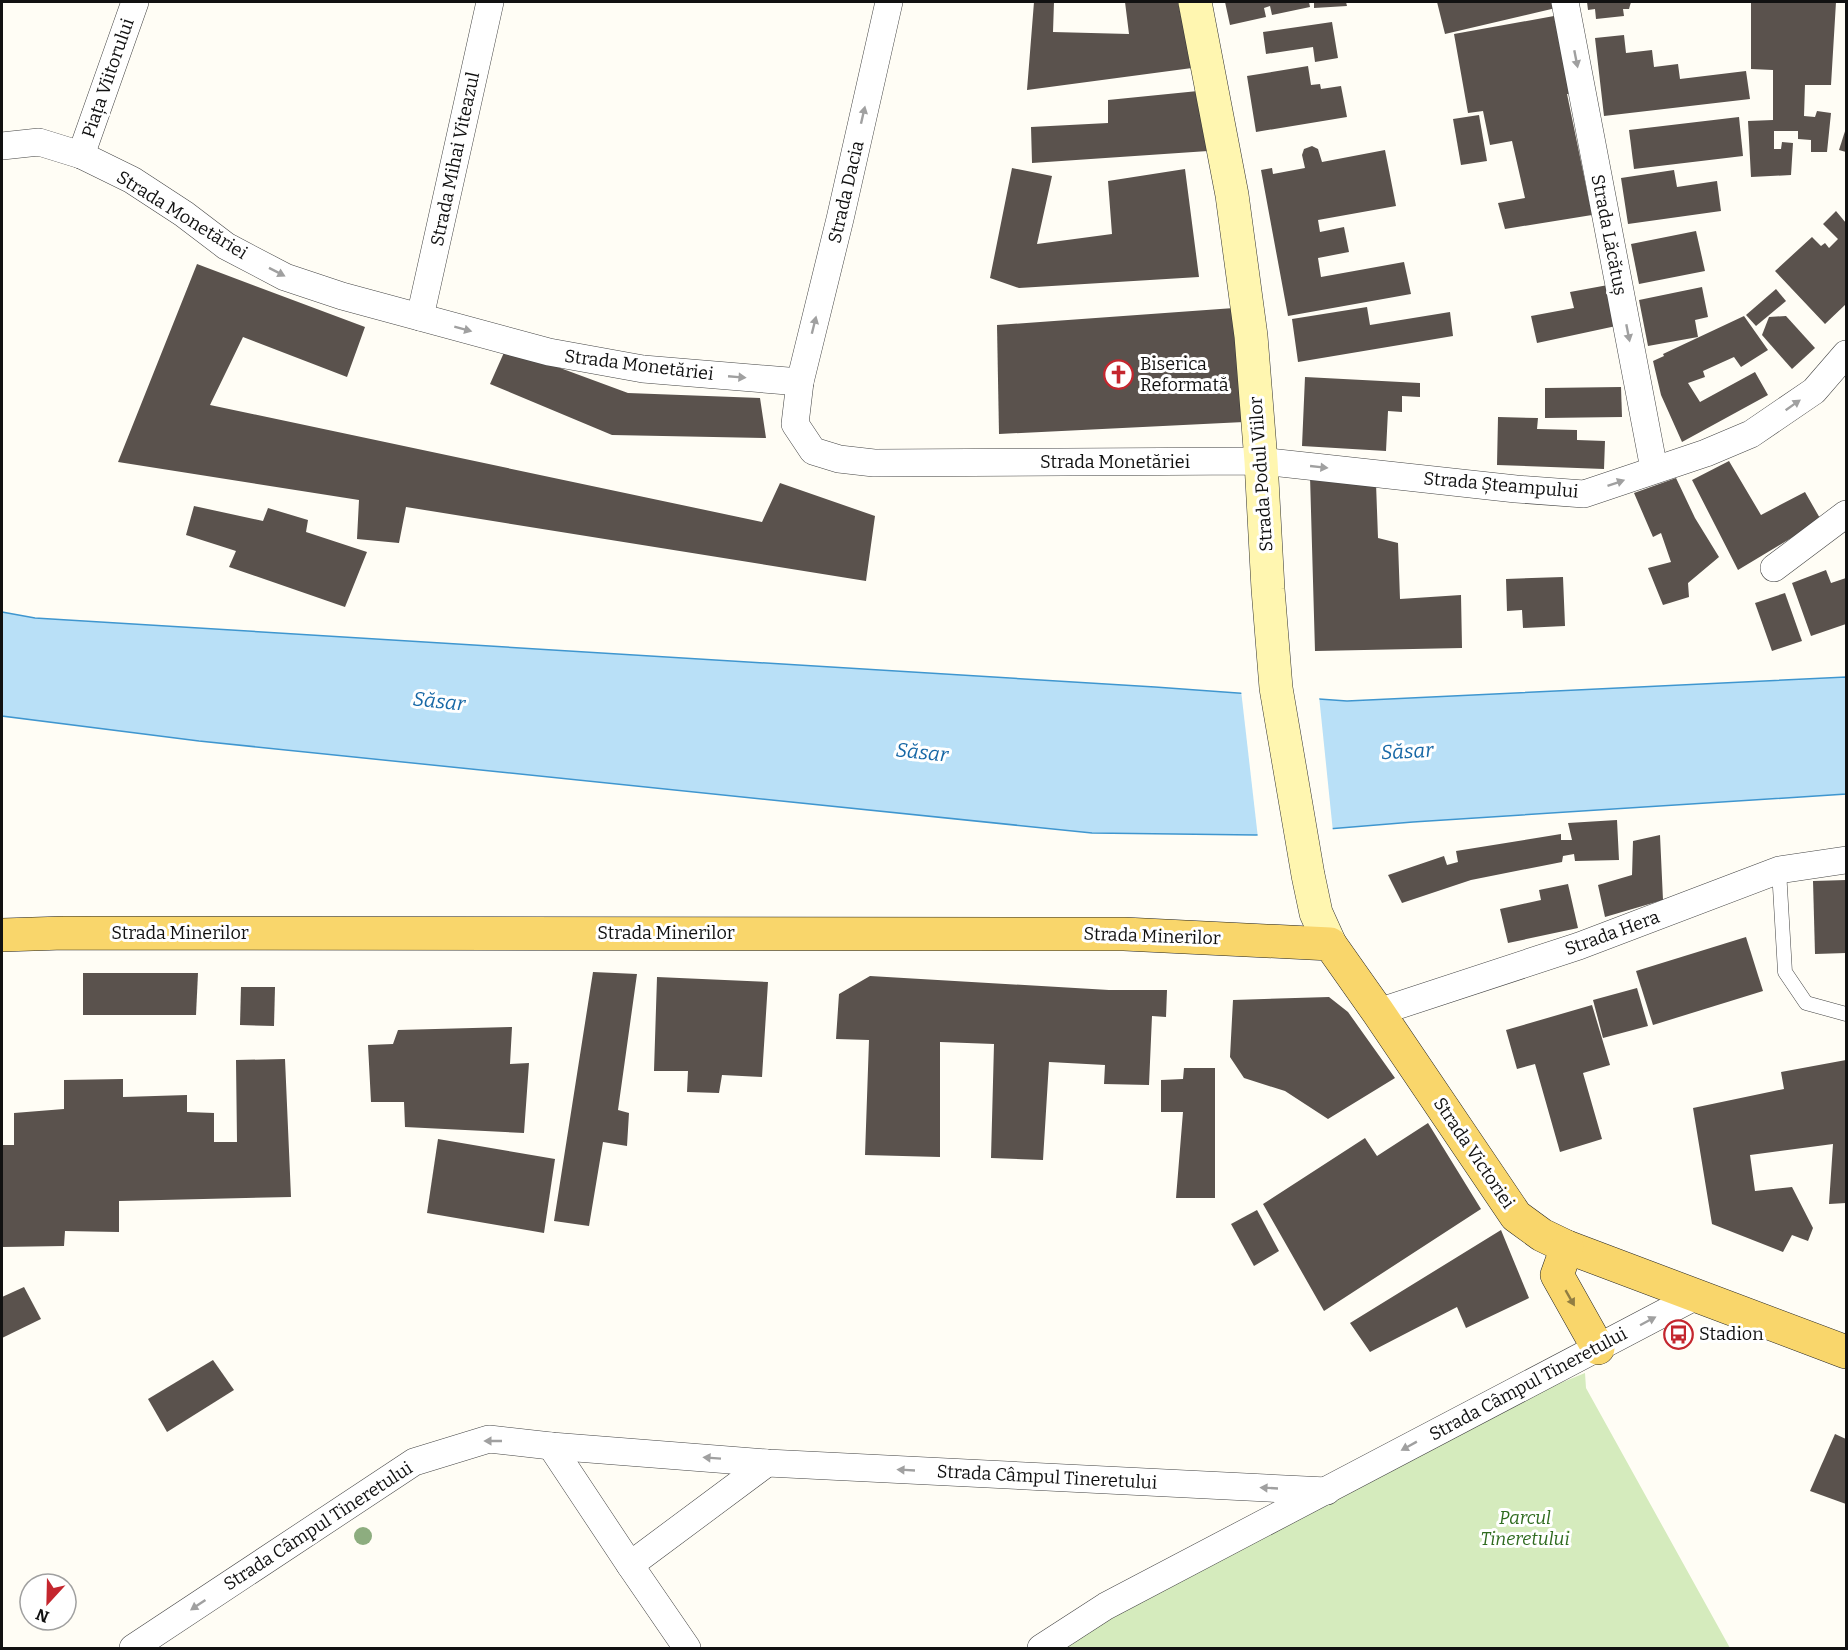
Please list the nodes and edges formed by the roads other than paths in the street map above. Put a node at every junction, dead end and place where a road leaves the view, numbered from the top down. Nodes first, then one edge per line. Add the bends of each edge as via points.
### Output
1 (135, 2) edge
2 (490, 2) edge
3 (889, 2) edge
4 (1195, 2) edge
5 (1565, 2) edge
6 (2, 146) edge
7 (81, 155) junction
8 (420, 317) junction
9 (1846, 354) edge
10 (800, 382) junction
11 (1261, 461) junction
12 (1654, 470) junction
13 (1846, 514) edge
14 (1774, 568) dead end
15 (1846, 860) edge
16 (1779, 870) junction
17 (2, 935) edge
18 (1330, 944) junction
19 (1378, 1012) junction
20 (1846, 1014) edge
21 (1568, 1247) junction
22 (1698, 1295) junction
23 (1598, 1347) junction
24 (1846, 1352) edge
25 (551, 1446) junction
26 (767, 1463) junction
27 (1327, 1491) junction
28 (630, 1565) junction
29 (134, 1648) edge
30 (687, 1648) edge
31 (1041, 1648) edge

1 - 7 street, Piața Viitorului
2 - 8 street, Strada Mihai Viteazul
10 -> 3 street, Strada Dacia
4 - 11 main road, Strada Podul Viilor via 1232,195 1251,336
5 -> 12 street, Strada Lăcătuș
6 - 7 street, Strada Monetăriei via 39,142
7 -> 8 street, Strada Monetăriei via 132,180 226,246 285,277
8 -> 10 street, Strada Monetăriei via 549,352 643,369
12 -> 9 street, Strada Șteampului via 1751,434 1814,391
10 - 11 street, Strada Monetăriei via 795,424 813,451 839,459 874,463
11 -> 12 street, Strada Șteampului via 1584,494
11 - 18 main road, Strada Podul Viilor via 1276,688 1316,913
13 - 14 street
15 - 16 street, Strada Hera
16 - 19 street, Strada Hera via 1579,946
16 - 20 lane via 1785,972 1806,1003
17 - 18 main road, Strada Minerilor via 1112,933
18 - 19 main road, Strada Victoriei
19 - 21 main road, Strada Victoriei via 1516,1216 1542,1235
21 - 22 main road, Strada Victoriei
21 -> 23 main road via 1557,1275
23 -> 22 street, Strada Câmpul Tineretului
22 - 24 main road, Strada Victoriei
23 -> 27 street, Strada Câmpul Tineretului
26 -> 25 street, Strada Câmpul Tineretului
25 - 28 street
25 -> 29 street, Strada Câmpul Tineretului via 489,1439 414,1462
27 -> 26 street, Strada Câmpul Tineretului
26 - 28 street
27 - 31 street, Strada Câmpul Tineretului via 1106,1606
28 - 30 street

